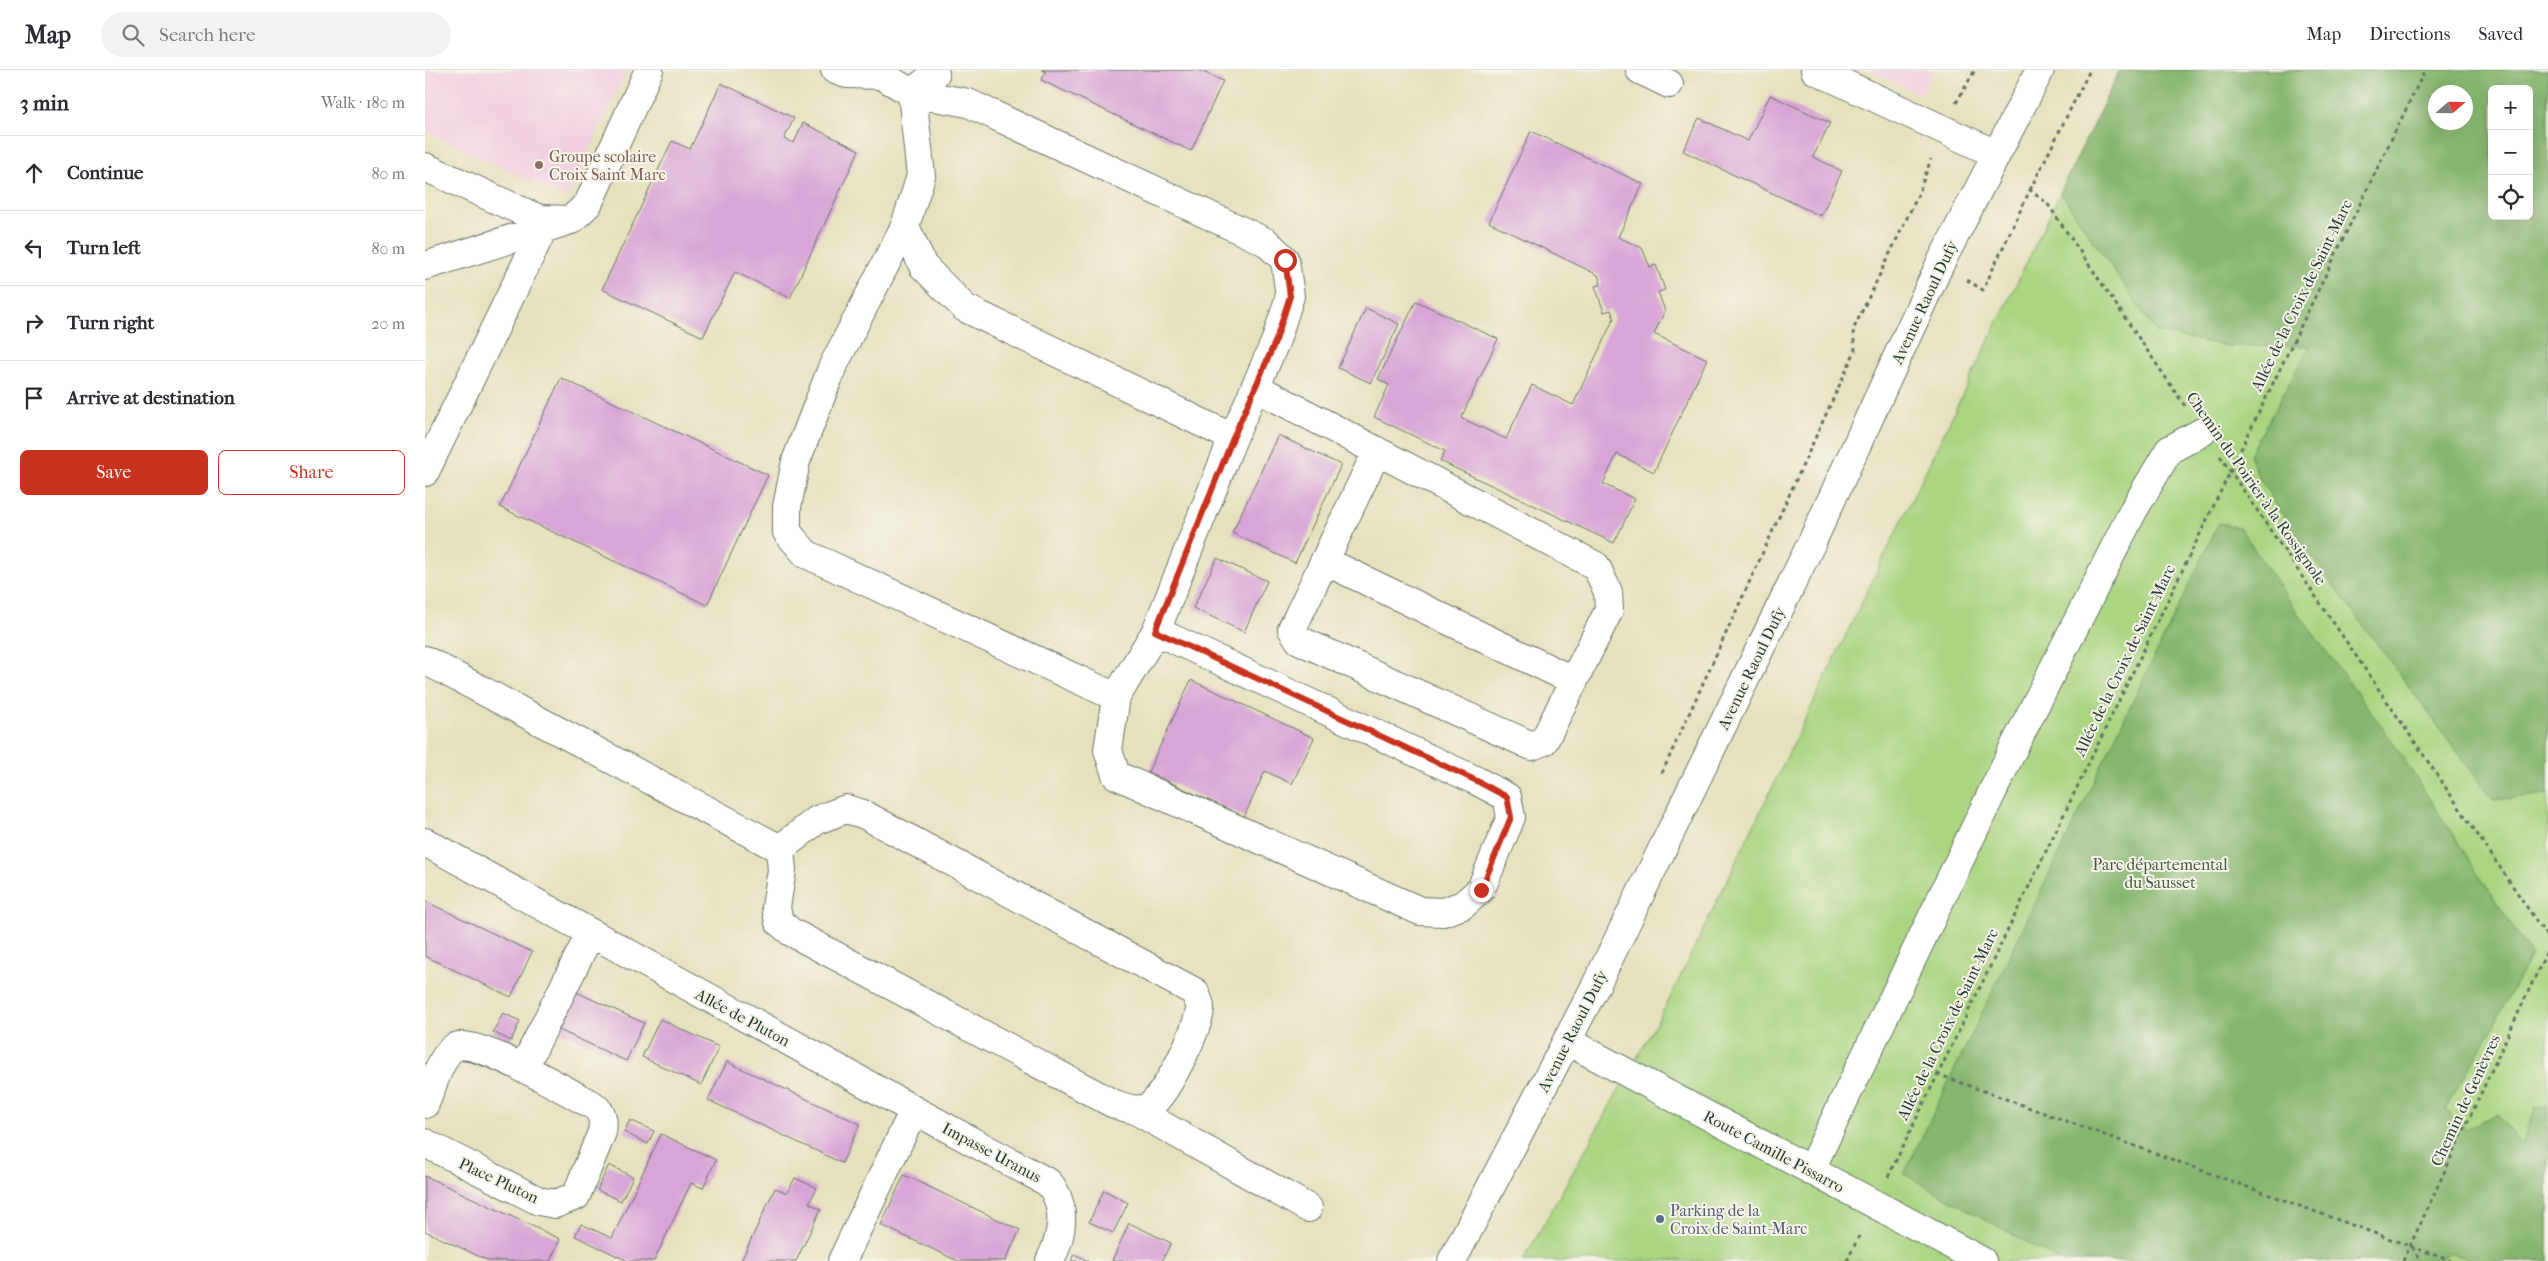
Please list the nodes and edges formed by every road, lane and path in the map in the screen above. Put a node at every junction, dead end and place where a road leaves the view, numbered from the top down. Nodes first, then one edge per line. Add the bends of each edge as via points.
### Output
1 (649, 70) edge
2 (835, 70) edge
3 (935, 70) edge
4 (1640, 70) edge
5 (1815, 70) edge
6 (1975, 70) edge
7 (2040, 70) edge
8 (2088, 70) edge
9 (2425, 70) edge
10 (880, 73) edge
11 (1669, 84) dead end
12 (912, 93) junction
13 (1942, 130) junction
14 (1996, 154) junction
15 (425, 167) edge
16 (2030, 190) junction
17 (571, 220) junction
18 (905, 226) junction
19 (543, 229) junction
20 (1940, 264) junction
21 (425, 266) edge
22 (1255, 387) junction
23 (2202, 432) junction
24 (1233, 438) junction
25 (1377, 451) junction
26 (2230, 469) junction
27 (425, 472) edge
28 (1325, 561) junction
29 (1155, 631) junction
30 (425, 660) edge
31 (1574, 681) junction
32 (1116, 697) junction
33 (1660, 777) dead end
34 (425, 842) edge
35 (780, 849) junction
36 (590, 934) junction
37 (2548, 938) edge
38 (2548, 949) edge
39 (1567, 1041) junction
40 (523, 1069) junction
41 (1937, 1074) junction
42 (425, 1104) edge
43 (914, 1110) junction
44 (1137, 1111) junction
45 (425, 1143) edge
46 (1811, 1171) junction
47 (1875, 1204) junction
48 (1308, 1208) dead end
49 (2411, 1246) junction
50 (842, 1261) edge
51 (1051, 1261) edge
52 (1452, 1261) edge
53 (1847, 1261) edge
54 (1982, 1261) edge
55 (2403, 1261) edge
56 (2421, 1261) edge
57 (2451, 1261) edge

1 - 17 street via 588,204
2 - 10 street via 847,74
3 - 12 street via 935,74
4 - 11 street
5 - 13 street
6 - 13 path
7 - 14 street, Avenue Raoul Dufy
8 - 16 path
9 - 26 path, Allée de la Croix de Saint-Marc
10 - 12 street
12 - 18 street via 921,176
12 - 22 street via 969,103 1265,242 1285,260 1290,296 1276,340
13 - 14 street
13 - 33 path via 1918,195 1853,330 1855,351
14 - 20 street, Avenue Raoul Dufy
15 - 17 street via 539,219
16 - 20 path via 1983,290
16 - 23 path, Chemin du Poirier à la Rossignole via 2047,203
17 - 19 street
18 - 24 street via 923,266 965,308
18 - 32 street via 832,368 796,461 787,507 787,532 806,554
19 - 21 street
19 - 27 street
20 - 39 street, Avenue Raoul Dufy via 1808,551
22 - 24 street
22 - 25 street
23 - 26 path, Chemin du Poirier à la Rossignole
23 - 46 street via 2169,450 2133,511 2013,749
24 - 29 street
25 - 28 street
25 - 31 street via 1596,566 1607,592 1609,610
26 - 37 path, Chemin du Poirier à la Rossignole
26 - 41 path, Allée de la Croix de Saint-Marc
28 - 31 street
28 - 31 street via 1292,629 1299,640 1532,746 1544,740
29 - 32 street
29 - 32 street via 1507,797 1511,817 1481,890 1463,905 1443,912 1419,911 1116,775 1107,750
30 - 35 street
34 - 36 street, Allée de Pluton
35 - 44 street via 782,870 776,907 779,922 791,932 1112,1103
35 - 44 street via 817,820 833,812 846,809 863,814 1195,992 1200,1006 1197,1025 1183,1054 1165,1088 1150,1107
36 - 40 street
36 - 43 street, Allée de Pluton
38 - 49 path, Chemin de Genèvres
39 - 46 street, Route Camille Pissarro
39 - 52 street, Avenue Raoul Dufy
40 - 42 street, Place Pluton via 476,1047 454,1048 446,1055
40 - 45 street, Place Pluton via 600,1111 602,1132 575,1196 555,1204 539,1201
41 - 47 path, Allée de la Croix de Saint-Marc
41 - 49 path
43 - 50 street
43 - 51 street, Impasse Uranus via 1049,1182 1062,1211 1059,1243
44 - 48 street
46 - 47 street, Route Camille Pissarro
47 - 53 path, Allée de la Croix de Saint-Marc
47 - 54 street, Route Camille Pissarro
49 - 55 path, Chemin de Genèvres
49 - 56 path
49 - 57 path

